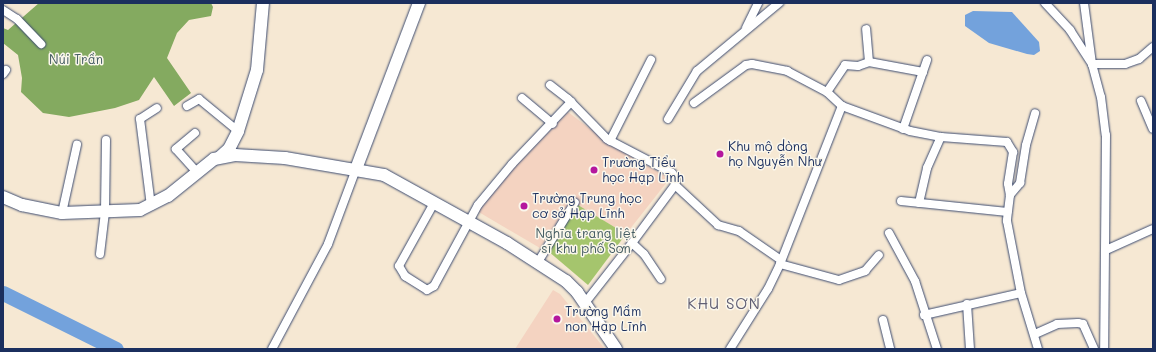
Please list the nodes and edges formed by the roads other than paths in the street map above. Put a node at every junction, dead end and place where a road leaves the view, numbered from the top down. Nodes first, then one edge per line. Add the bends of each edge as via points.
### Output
1 (263, 3) edge
2 (419, 3) edge
3 (758, 3) edge
4 (779, 3) edge
5 (1084, 3) edge
6 (1049, 5) edge
7 (3, 10) edge
8 (866, 29) dead end
9 (745, 31) junction
10 (41, 44) dead end
11 (1153, 47) edge
12 (651, 60) dead end
13 (927, 60) dead end
14 (869, 62) junction
15 (1092, 64) junction
16 (923, 72) junction
17 (550, 85) dead end
18 (827, 92) junction
19 (522, 98) dead end
20 (1141, 101) dead end
21 (571, 102) junction
22 (694, 103) dead end
23 (187, 106) dead end
24 (842, 106) junction
25 (157, 108) dead end
26 (1035, 113) dead end
27 (668, 119) dead end
28 (553, 124) junction
29 (903, 129) junction
30 (1153, 129) edge
31 (238, 131) junction
32 (195, 133) dead end
33 (941, 138) junction
34 (106, 140) dead end
35 (610, 141) junction
36 (78, 145) dead end
37 (220, 157) junction
38 (356, 169) junction
39 (196, 172) junction
40 (674, 185) junction
41 (1010, 194) junction
42 (3, 197) edge
43 (901, 201) dead end
44 (575, 202) dead end
45 (434, 203) junction
46 (919, 203) junction
47 (151, 206) junction
48 (105, 212) junction
49 (1007, 212) junction
50 (62, 213) junction
51 (469, 221) junction
52 (1153, 229) edge
53 (889, 233) dead end
54 (632, 243) junction
55 (1106, 250) junction
56 (100, 254) dead end
57 (879, 255) dead end
58 (538, 262) junction
59 (780, 262) junction
60 (661, 279) dead end
61 (1021, 293) junction
62 (585, 303) junction
63 (967, 304) junction
64 (924, 315) junction
65 (883, 320) dead end
66 (1035, 334) junction
67 (272, 349) edge
68 (616, 349) edge
69 (730, 349) edge
70 (890, 349) edge
71 (937, 349) edge
72 (970, 349) edge
73 (1038, 349) edge
74 (1094, 349) edge
75 (1104, 349) edge

1 - 31 street via 257,70
2 - 38 street
3 - 9 street
4 - 9 street
5 - 15 street
6 - 15 street via 1070,30
7 - 10 street via 17,19
8 - 14 street
9 - 27 street via 697,71
11 - 15 street via 1139,59 1125,64
12 - 35 street
13 - 16 street
14 - 16 street
14 - 18 street via 858,66 844,65
15 - 55 street via 1101,97 1106,135
16 - 29 street
17 - 21 street
18 - 22 street via 787,71 752,64 746,65
18 - 24 street
19 - 28 street
20 - 30 street
21 - 28 street
21 - 35 street
23 - 31 street via 199,99
24 - 29 street
24 - 59 street
25 - 47 street via 140,119
26 - 41 street via 1026,145 1020,183
28 - 51 street via 512,164 478,205
29 - 33 street
31 - 37 street via 229,149
32 - 39 street via 176,149
33 - 41 street via 1007,142 1013,152 1008,184
33 - 46 street via 928,168
34 - 48 street
35 - 40 street via 672,174 676,179
36 - 50 street
37 - 38 street via 273,156
37 - 39 street
38 - 45 street via 391,178
38 - 67 street via 328,244
39 - 47 street
40 - 54 street
40 - 59 street via 718,225 739,231
41 - 49 street
42 - 50 street via 22,205
43 - 46 street
44 - 58 street
45 - 51 street
45 - 51 street via 399,266 403,274 427,290 434,286
46 - 49 street
47 - 48 street
48 - 50 street
48 - 56 street
49 - 61 street
51 - 58 street
52 - 55 street
53 - 64 street via 915,281
54 - 60 street via 644,254
54 - 62 street
55 - 75 street
57 - 59 street via 865,270 839,280
58 - 62 street via 566,281
59 - 69 street via 768,289
61 - 63 street
61 - 66 street
62 - 68 street
63 - 64 street
63 - 72 street
64 - 71 street
65 - 70 street
66 - 73 street
66 - 74 street via 1057,324 1083,324

